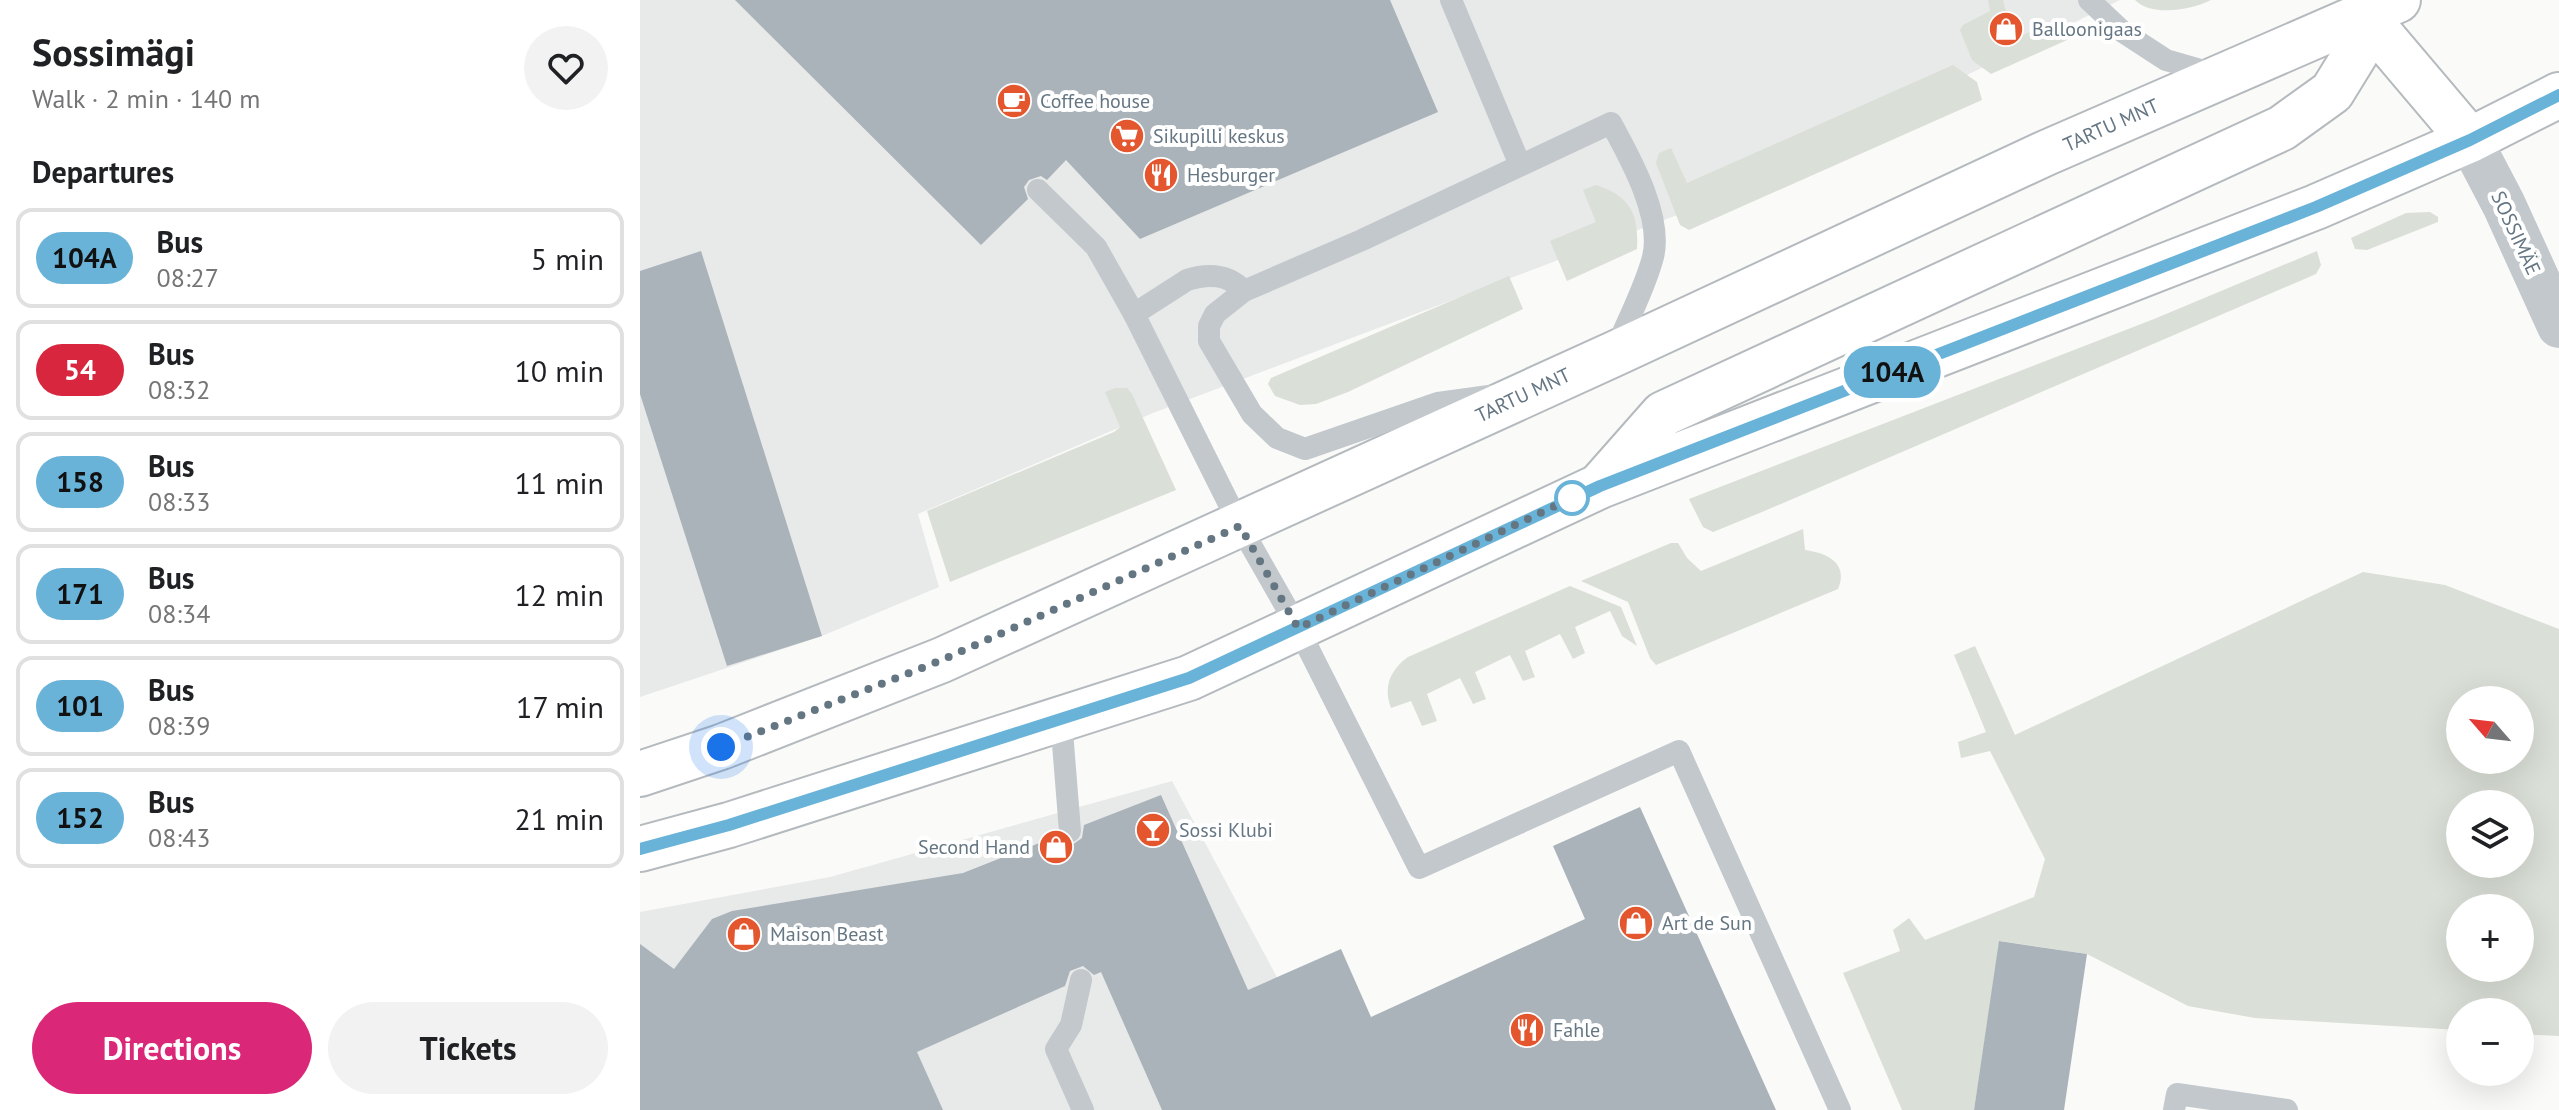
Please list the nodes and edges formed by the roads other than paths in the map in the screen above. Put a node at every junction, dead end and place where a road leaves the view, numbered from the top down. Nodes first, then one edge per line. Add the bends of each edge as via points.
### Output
1 (1451, 0) edge
2 (2089, 0) edge
3 (2382, 8) edge
4 (2223, 76) junction
5 (2559, 95) edge
6 (2470, 140) junction
7 (1520, 165) junction
8 (1038, 190) dead end
9 (1244, 291) junction
10 (1134, 314) junction
11 (2559, 326) edge
12 (1614, 354) junction
13 (1536, 389) junction
14 (1600, 486) junction
15 (1240, 526) junction
16 (1298, 628) junction
17 (1061, 719) junction
18 (640, 774) edge
19 (1070, 831) dead end
20 (640, 849) edge
21 (1081, 980) dead end
22 (1083, 1110) edge
23 (1840, 1110) edge
24 (2174, 1110) edge
25 (2287, 1110) edge

1 - 7 lane
2 - 4 lane via 2123,32 2166,60
3 - 4 main road, TARTU MNT
3 - 6 main road
3 - 14 main road via 2332,92 2282,128 1663,414
4 - 12 main road, TARTU MNT
5 - 6 main road
6 - 11 street, SOSSIMÄE
6 - 14 main road via 2316,207
7 - 9 lane
7 - 12 lane via 1611,123 1633,164 1655,229 1653,255
8 - 10 lane via 1096,247
9 - 10 lane via 1225,278 1197,277
9 - 13 lane via 1211,319 1209,341 1252,414 1277,438 1305,449 1438,403
10 - 15 lane
12 - 13 main road, TARTU MNT
13 - 15 main road, TARTU MNT
14 - 16 main road
15 - 16 lane
15 - 18 main road, TARTU MNT via 942,660
16 - 17 main road via 1189,678
16 - 23 lane via 1419,868 1679,751
17 - 19 lane
17 - 20 main road
21 - 22 lane via 1071,1025 1056,1049
24 - 25 lane via 2177,1094

